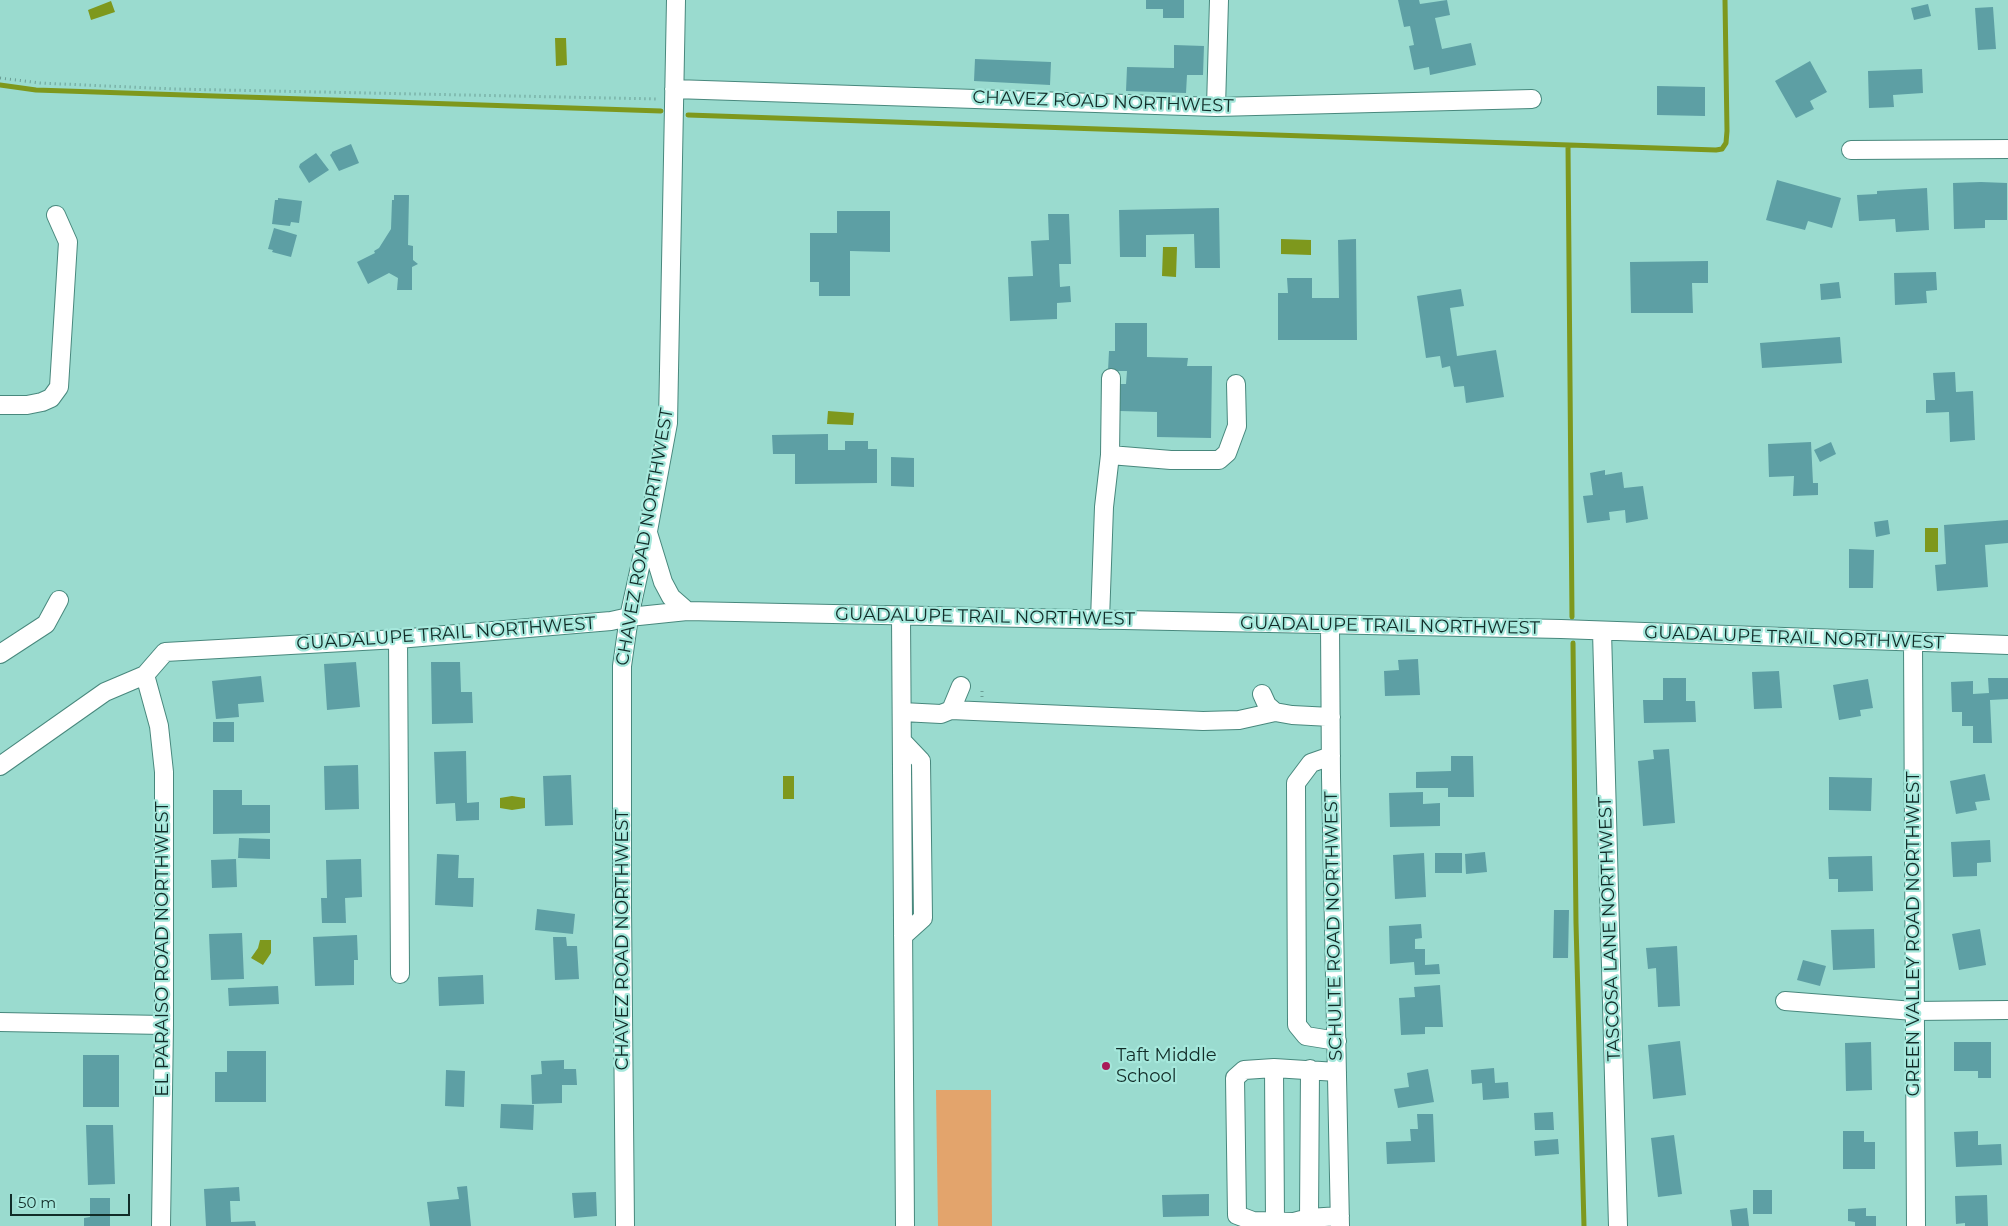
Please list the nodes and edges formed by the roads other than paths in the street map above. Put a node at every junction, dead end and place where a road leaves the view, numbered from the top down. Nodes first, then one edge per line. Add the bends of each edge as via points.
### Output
1 (676, 0) edge
2 (1219, 0) edge
3 (674, 93) junction
4 (1532, 99) dead end
5 (1216, 107) junction
6 (2008, 149) edge
7 (1851, 150) dead end
8 (56, 215) dead end
9 (1111, 378) dead end
10 (1236, 384) dead end
11 (0, 405) edge
12 (1110, 455) junction
13 (648, 531) junction
14 (59, 600) dead end
15 (687, 611) junction
16 (901, 616) junction
17 (628, 617) junction
18 (1100, 620) junction
19 (1330, 625) junction
20 (1602, 631) junction
21 (398, 639) junction
22 (1913, 643) junction
23 (2008, 645) edge
24 (0, 654) edge
25 (145, 674) junction
26 (961, 686) dead end
27 (1262, 694) dead end
28 (951, 710) junction
29 (902, 712) junction
30 (1275, 712) junction
31 (1331, 717) junction
32 (1331, 756) junction
33 (0, 766) edge
34 (400, 974) dead end
35 (1785, 1000) dead end
36 (2008, 1010) edge
37 (1914, 1011) junction
38 (0, 1022) edge
39 (164, 1026) junction
40 (1337, 1041) junction
41 (1274, 1068) junction
42 (1310, 1069) junction
43 (1337, 1072) junction
44 (1309, 1218) junction
45 (1340, 1221) edge
46 (1275, 1222) junction
47 (161, 1226) edge
48 (625, 1226) edge
49 (905, 1226) edge
50 (1618, 1226) edge
51 (1916, 1226) edge

1 - 3 street, CHAVEZ ROAD NORTHWEST
2 - 5 street
3 - 5 street, CHAVEZ ROAD NORTHWEST
3 - 13 street, CHAVEZ ROAD NORTHWEST via 668,423
4 - 5 street, CHAVEZ ROAD NORTHWEST
6 - 7 street
8 - 11 street via 68,242 59,387 51,398 42,402
9 - 12 street
10 - 12 street via 1237,426 1227,453 1219,460
12 - 18 street via 1104,507
13 - 15 street via 663,582 671,597
13 - 17 street, CHAVEZ ROAD NORTHWEST
14 - 24 street via 46,624
15 - 16 street, GUADALUPE TRAIL NORTHWEST
15 - 17 street, GUADALUPE TRAIL NORTHWEST
16 - 18 street, GUADALUPE TRAIL NORTHWEST
16 - 29 street
17 - 21 street, GUADALUPE TRAIL NORTHWEST via 611,622
17 - 48 street, CHAVEZ ROAD NORTHWEST via 622,666
18 - 19 street, GUADALUPE TRAIL NORTHWEST
19 - 20 street, GUADALUPE TRAIL NORTHWEST
19 - 31 street, SCHULTE ROAD NORTHWEST
20 - 22 street, GUADALUPE TRAIL NORTHWEST
20 - 50 street, TASCOSA LANE NORTHWEST
21 - 25 street, GUADALUPE TRAIL NORTHWEST via 165,652
21 - 34 street
22 - 23 street, GUADALUPE TRAIL NORTHWEST
22 - 37 street, GREEN VALLEY ROAD NORTHWEST
25 - 33 street, GUADALUPE TRAIL NORTHWEST via 105,692
25 - 39 street, EL PARAISO ROAD NORTHWEST via 159,726 164,772
26 - 28 street
27 - 30 street
28 - 29 street via 941,714
28 - 30 street via 1203,721 1239,720
29 - 49 street
30 - 31 street
31 - 32 street, SCHULTE ROAD NORTHWEST
32 - 40 street, SCHULTE ROAD NORTHWEST
32 - 40 street via 1311,763 1296,783 1297,1025 1306,1036
35 - 37 street
36 - 37 street
37 - 51 street, GREEN VALLEY ROAD NORTHWEST
38 - 39 street
39 - 47 street, EL PARAISO ROAD NORTHWEST
40 - 43 street, SCHULTE ROAD NORTHWEST
41 - 42 street
41 - 46 street
41 - 46 street via 1244,1070 1235,1078 1237,1215 1253,1221
42 - 43 street
42 - 44 street
43 - 45 street, SCHULTE ROAD NORTHWEST
44 - 45 street
44 - 46 street

